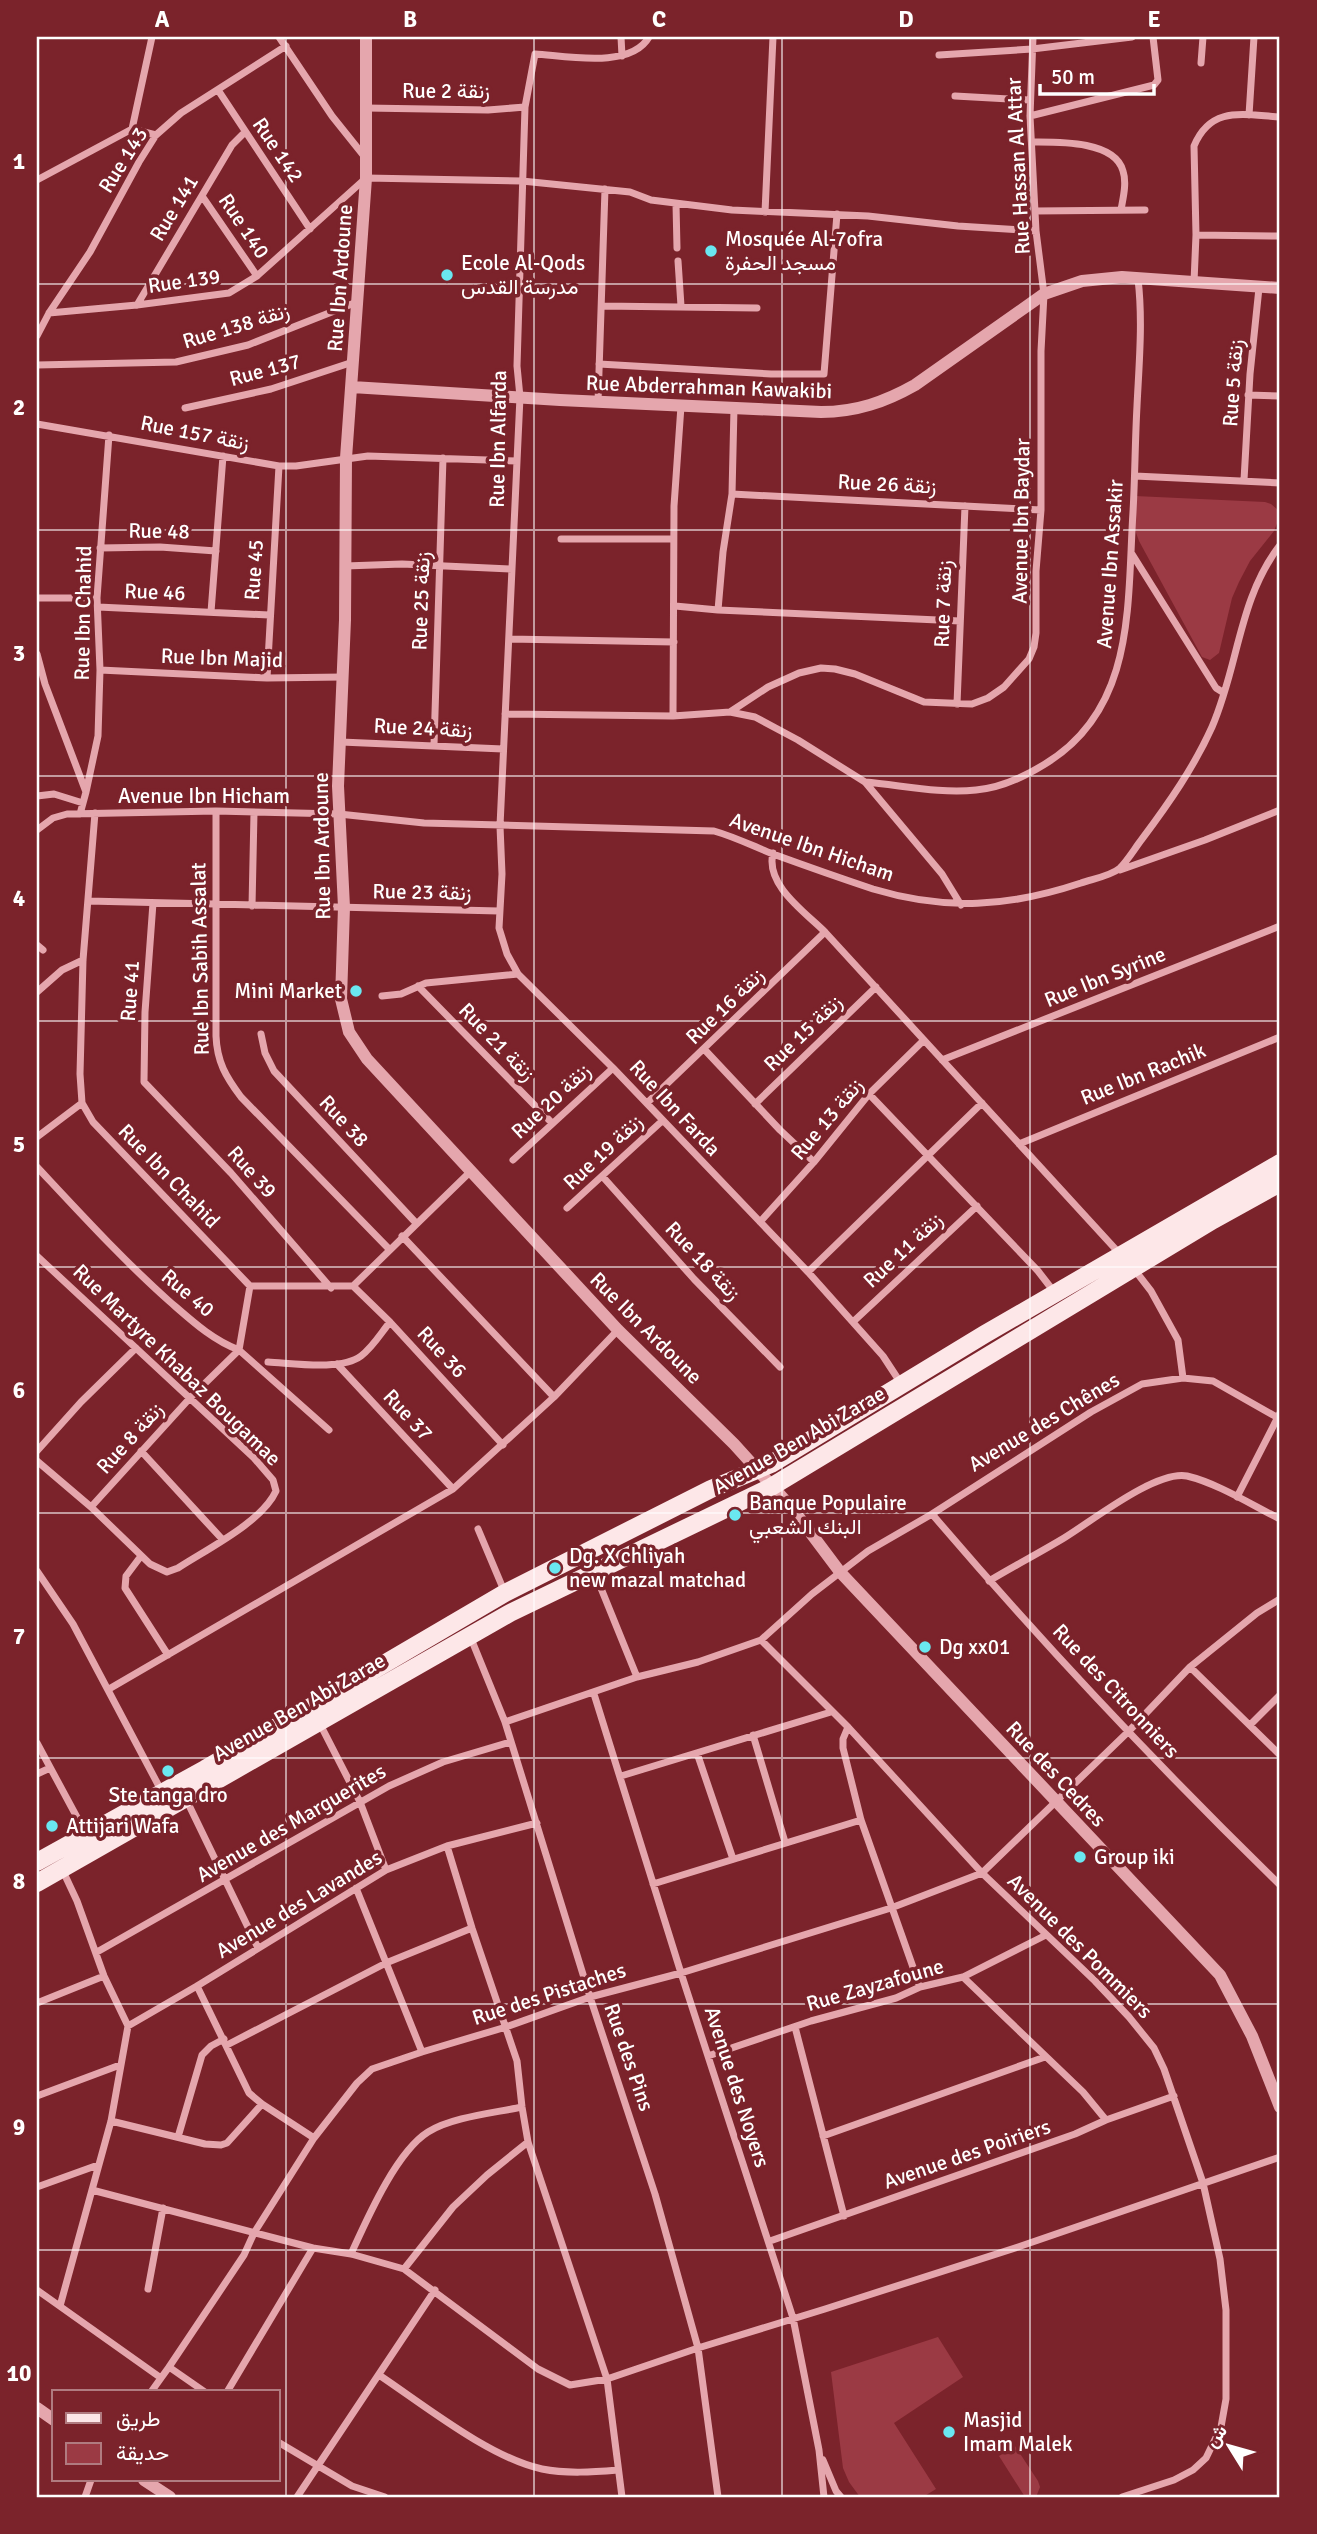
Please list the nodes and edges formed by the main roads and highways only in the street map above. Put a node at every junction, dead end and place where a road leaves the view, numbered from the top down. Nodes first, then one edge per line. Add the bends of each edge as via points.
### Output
1 (1280, 1163) edge
2 (1280, 1183) edge
3 (91, 1842) junction
4 (59, 1861) junction
5 (37, 1862) edge
6 (37, 1883) edge

1 - 3 main road, Avenue Ben Abi Zarae via 757,1471 711,1489 505,1592 162,1793
2 - 3 main road, Avenue Ben Abi Zarae via 771,1487 539,1597 186,1799
3 - 4 main road, Avenue Ben Abi Zarae
4 - 5 main road, Avenue Ben Abi Zarae
4 - 6 main road, Avenue Ben Abi Zarae

